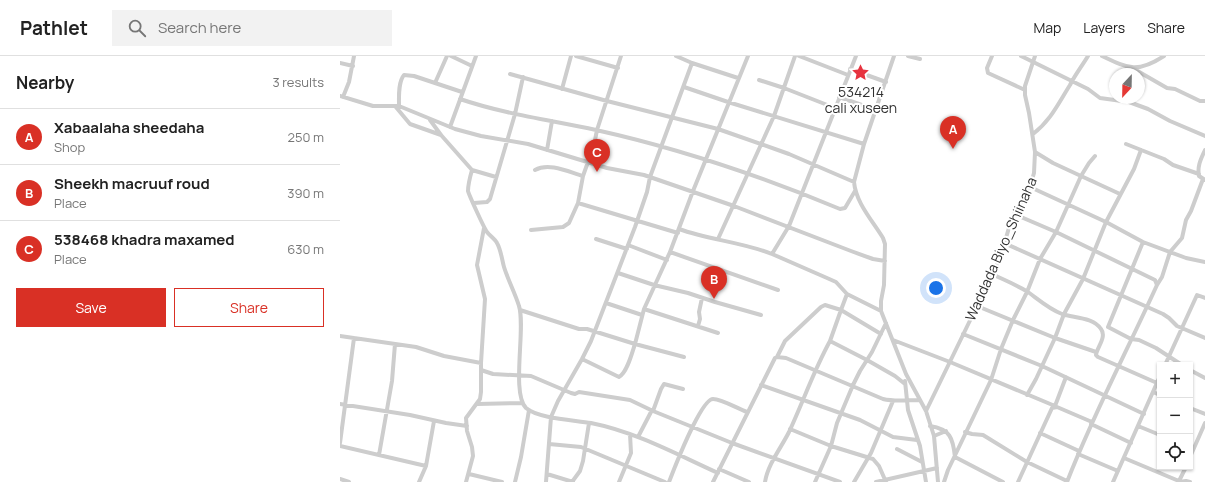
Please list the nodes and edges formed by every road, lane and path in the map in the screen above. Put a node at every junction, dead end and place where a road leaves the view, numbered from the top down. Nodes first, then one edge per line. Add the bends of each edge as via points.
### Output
1 (354, 56) edge
2 (447, 56) edge
3 (451, 56) edge
4 (476, 56) edge
5 (571, 56) edge
6 (576, 56) edge
7 (621, 56) edge
8 (676, 56) edge
9 (748, 56) edge
10 (795, 56) edge
11 (799, 56) edge
12 (856, 56) edge
13 (894, 56) edge
14 (908, 56) edge
15 (992, 56) edge
16 (1021, 56) edge
17 (1035, 56) edge
18 (1088, 56) edge
19 (1102, 56) edge
20 (1164, 56) edge
21 (920, 59) dead end
22 (692, 62) junction
23 (1033, 62) junction
24 (340, 63) edge
25 (353, 66) junction
26 (472, 66) junction
27 (618, 68) junction
28 (1132, 68) edge
29 (1138, 68) edge
30 (850, 69) junction
31 (510, 74) dead end
32 (848, 75) junction
33 (1145, 75) edge
34 (523, 77) junction
35 (738, 78) junction
36 (759, 80) dead end
37 (1072, 81) junction
38 (886, 82) junction
39 (435, 83) junction
40 (684, 87) junction
41 (784, 88) junction
42 (562, 89) junction
43 (1025, 90) junction
44 (462, 92) junction
45 (341, 96) edge
46 (839, 97) junction
47 (460, 99) junction
48 (607, 101) junction
49 (1205, 101) edge
50 (728, 102) junction
51 (397, 106) junction
52 (835, 108) junction
53 (876, 110) junction
54 (515, 114) junction
55 (774, 116) junction
56 (672, 117) junction
57 (430, 120) junction
58 (552, 121) junction
59 (450, 127) junction
60 (718, 129) junction
61 (597, 130) junction
62 (826, 132) junction
63 (1033, 134) junction
64 (441, 135) junction
65 (1205, 136) edge
66 (507, 140) junction
67 (761, 144) junction
68 (864, 144) junction
69 (1126, 144) dead end
70 (661, 148) junction
71 (547, 150) junction
72 (1141, 150) junction
73 (1205, 150) edge
74 (1035, 152) junction
75 (1095, 156) dead end
76 (705, 160) junction
77 (588, 162) junction
78 (814, 164) junction
79 (472, 170) junction
80 (535, 170) dead end
81 (747, 174) junction
82 (1199, 174) junction
83 (583, 176) junction
84 (1081, 176) junction
85 (496, 177) junction
86 (650, 177) junction
87 (1204, 179) edge
88 (854, 182) junction
89 (1030, 187) junction
90 (693, 191) junction
91 (855, 191) junction
92 (802, 194) junction
93 (1120, 194) junction
94 (474, 203) junction
95 (578, 203) junction
96 (1068, 205) junction
97 (734, 206) junction
98 (1014, 214) junction
99 (637, 221) junction
100 (1106, 222) junction
101 (788, 226) junction
102 (484, 228) junction
103 (531, 230) dead end
104 (678, 231) junction
105 (1056, 232) junction
106 (596, 239) dead end
107 (718, 239) junction
108 (1144, 242) junction
109 (1004, 243) junction
110 (628, 247) junction
111 (670, 252) junction
112 (1095, 252) junction
113 (1170, 252) junction
114 (772, 254) junction
115 (1040, 259) junction
116 (667, 260) junction
117 (885, 261) junction
118 (1205, 262) edge
119 (1132, 269) junction
120 (618, 273) junction
121 (992, 274) junction
122 (1083, 279) junction
123 (654, 285) junction
124 (1157, 285) junction
125 (778, 290) dead end
126 (1028, 292) junction
127 (847, 294) junction
128 (1122, 296) junction
129 (702, 298) junction
130 (1205, 298) edge
131 (606, 303) junction
132 (977, 306) junction
133 (1147, 307) junction
134 (644, 309) junction
135 (520, 310) junction
136 (841, 310) junction
137 (881, 311) junction
138 (1064, 314) junction
139 (642, 315) junction
140 (761, 315) dead end
141 (1013, 320) junction
142 (886, 324) junction
143 (698, 326) junction
144 (1182, 328) junction
145 (594, 332) junction
146 (718, 333) dead end
147 (881, 334) junction
148 (963, 334) junction
149 (340, 336) edge
150 (354, 338) junction
151 (1055, 338) junction
152 (1205, 338) edge
153 (1132, 339) junction
154 (893, 340) junction
155 (830, 341) junction
156 (394, 344) junction
157 (634, 344) junction
158 (1001, 349) junction
159 (1096, 352) junction
160 (684, 357) dead end
161 (777, 357) junction
162 (1169, 357) junction
163 (582, 359) junction
164 (867, 360) junction
165 (950, 362) junction
166 (1166, 362) edge
167 (1177, 362) edge
168 (481, 363) junction
169 (1042, 366) junction
170 (1118, 366) junction
171 (480, 370) junction
172 (815, 371) junction
173 (1193, 372) edge
174 (906, 374) junction
175 (519, 375) junction
176 (1066, 377) junction
177 (1205, 378) edge
178 (991, 380) junction
179 (1157, 383) joint
180 (761, 384) junction
181 (905, 384) junction
182 (853, 385) junction
183 (683, 389) dead end
184 (564, 391) junction
185 (1153, 392) junction
186 (1157, 394) edge
187 (1027, 395) junction
188 (1105, 395) junction
189 (802, 400) junction
190 (907, 400) junction
191 (920, 400) junction
192 (892, 401) junction
193 (523, 403) junction
194 (340, 404) edge
195 (477, 404) junction
196 (346, 405) junction
197 (1055, 406) junction
198 (1193, 409) edge
199 (529, 410) junction
200 (652, 410) junction
201 (926, 411) junction
202 (387, 412) junction
203 (747, 412) junction
204 (841, 414) junction
205 (1144, 414) junction
206 (1205, 414) edge
207 (551, 417) junction
208 (434, 421) junction
209 (1205, 422) edge
210 (589, 423) junction
211 (1092, 423) junction
212 (467, 426) junction
213 (930, 426) junction
214 (1138, 426) junction
215 (693, 427) junction
216 (790, 429) junction
217 (880, 431) junction
218 (946, 431) junction
219 (965, 432) junction
220 (1040, 433) junction
221 (630, 434) junction
222 (1158, 434) edge
223 (934, 436) junction
224 (638, 437) junction
225 (917, 440) junction
226 (1131, 442) junction
227 (340, 443) edge
228 (732, 443) junction
229 (549, 444) junction
230 (1193, 445) edge
231 (340, 446) edge
232 (831, 446) junction
233 (898, 449) dead end
234 (586, 450) junction
235 (1079, 453) junction
236 (379, 455) junction
237 (680, 456) junction
238 (954, 457) junction
239 (868, 458) junction
240 (1124, 458) junction
241 (775, 459) junction
242 (922, 462) junction
243 (1027, 462) junction
244 (626, 465) junction
245 (426, 466) junction
246 (937, 468) junction
247 (923, 470) junction
248 (1184, 470) edge
249 (719, 471) junction
250 (1118, 471) junction
251 (468, 474) junction
252 (546, 474) junction
253 (819, 475) junction
254 (340, 479) edge
255 (886, 481) edge
256 (1179, 481) edge
257 (349, 482) edge
258 (419, 482) edge
259 (466, 482) edge
260 (502, 482) edge
261 (515, 482) edge
262 (546, 482) edge
263 (573, 482) edge
264 (619, 482) edge
265 (665, 482) edge
266 (669, 482) edge
267 (713, 482) edge
268 (749, 482) edge
269 (765, 482) edge
270 (815, 482) edge
271 (840, 482) edge
272 (854, 482) edge
273 (876, 482) edge
274 (926, 482) edge
275 (938, 482) edge
276 (944, 482) edge
277 (1003, 482) edge
278 (1018, 482) edge
279 (1067, 482) edge
280 (1113, 482) edge
281 (1190, 482) edge

1 - 25 street
2 - 39 street
3 - 26 street
4 - 26 street
5 - 42 street
6 - 27 street
7 - 27 street
8 - 22 street
9 - 35 street
10 - 41 street
11 - 32 street
12 - 30 street
13 - 38 street
14 - 21 street
15 - 43 street via 988,73
16 - 23 street
17 - 23 street, Waddada Biyo_Shiinaha
18 - 37 street
19 - 28 street
20 - 29 street via 1151,65
22 - 35 street
22 - 40 street
23 - 37 street
23 - 43 street, Waddada Biyo_Shiinaha
24 - 25 street
25 - 45 street via 349,82
26 - 44 street
27 - 48 street
30 - 32 street
30 - 38 street
31 - 34 street
32 - 46 street
33 - 49 street via 1167,88
34 - 42 street
34 - 54 street
35 - 50 street
36 - 41 street
37 - 63 street via 1054,112
37 - 65 street via 1097,97 1129,102
38 - 53 street
39 - 44 street
39 - 51 street via 404,75 401,77
40 - 50 street
40 - 56 street
41 - 52 street
41 - 55 street
42 - 48 street
43 - 63 street, Waddada Biyo_Shiinaha
44 - 47 street
45 - 51 street via 373,106
46 - 52 street
46 - 53 street
47 - 54 street
47 - 59 street
48 - 56 street
48 - 61 street
50 - 55 street
50 - 60 street
51 - 57 street
51 - 64 street via 410,124
52 - 62 street
53 - 68 street
54 - 58 street
54 - 66 street
55 - 62 street
55 - 67 street
56 - 60 street
56 - 70 street
57 - 59 street
57 - 64 street
58 - 61 street
58 - 71 street
59 - 66 street via 480,136
60 - 67 street
60 - 76 street
61 - 70 street
61 - 77 street
62 - 68 street
62 - 78 street
63 - 74 street, Waddada Biyo_Shiinaha
64 - 79 street
66 - 71 street
66 - 85 street
67 - 78 street
67 - 81 street
68 - 88 street
69 - 72 street
70 - 76 street
70 - 86 street
71 - 77 street
72 - 82 street
72 - 93 street
73 - 82 street via 1199,163
74 - 84 street
74 - 89 street, Waddada Biyo_Shiinaha
75 - 84 street
76 - 81 street
76 - 90 street
77 - 83 street
77 - 86 street
78 - 88 street
78 - 92 street
79 - 85 street
79 - 94 street via 468,192
80 - 83 street via 548,167
81 - 92 street
81 - 97 street
82 - 87 street
83 - 95 street
84 - 93 street
84 - 96 street
85 - 94 street via 490,199
86 - 90 street
86 - 99 street
87 - 113 street via 1186,220 1182,238
88 - 91 street
89 - 96 street
89 - 98 street, Waddada Biyo_Shiinaha
90 - 97 street
90 - 104 street
91 - 92 street via 845,208 840,210
91 - 117 street via 883,238
92 - 101 street
93 - 100 street
94 - 102 street
95 - 99 street
95 - 103 street via 563,228
96 - 100 street
96 - 105 street
97 - 101 street
97 - 107 street
98 - 105 street
98 - 109 street, Waddada Biyo_Shiinaha
99 - 104 street
99 - 110 street
100 - 108 street
100 - 112 street
101 - 114 street
101 - 117 street via 851,251
102 - 135 street via 498,244
102 - 168 street via 478,265 485,299
104 - 107 street
104 - 111 street
105 - 112 street
105 - 115 street
106 - 110 street
107 - 114 street
108 - 113 street
108 - 119 street
109 - 115 street
109 - 121 street, Waddada Biyo_Shiinaha
110 - 116 street
110 - 120 street
111 - 116 street
111 - 125 street
112 - 119 street
112 - 122 street
113 - 118 street
113 - 124 street
114 - 127 street via 836,282
115 - 122 street
115 - 126 street
116 - 123 street
117 - 137 street
119 - 124 street via 1155,280
119 - 128 street
120 - 123 street
120 - 131 street
121 - 126 street
121 - 132 street, Waddada Biyo_Shiinaha
122 - 128 street
122 - 138 street
123 - 129 street
123 - 134 street
124 - 133 street
126 - 138 street
126 - 141 street
127 - 136 street
127 - 137 street
128 - 133 street
128 - 153 street via 1108,327
129 - 140 street
129 - 143 street
130 - 144 street via 1197,295
131 - 139 street
131 - 145 street
132 - 141 street
132 - 148 street, Waddada Biyo_Shiinaha
133 - 144 street via 1166,316
133 - 153 street
134 - 139 street
134 - 143 street
135 - 145 street
135 - 175 street
136 - 147 street
136 - 155 street
136 - 161 street via 825,305 821,307 785,341
137 - 142 street
138 - 151 street
138 - 159 street via 1088,320 1102,330 1102,339
139 - 157 street
141 - 151 street
141 - 158 street
142 - 147 street
142 - 154 street
143 - 146 street
144 - 152 street
144 - 162 street
145 - 157 street
145 - 163 street
147 - 164 street
148 - 158 street
148 - 165 street, Waddada Biyo_Shiinaha
149 - 150 street
150 - 156 street
150 - 196 street
151 - 159 street
151 - 169 street
153 - 162 street via 1156,348
153 - 170 street
154 - 165 street
154 - 174 street
155 - 164 street
155 - 172 street
156 - 168 street
156 - 202 street
157 - 160 street
157 - 163 street via 626,368 619,377
158 - 169 street
158 - 178 street
159 - 170 street via 1098,357
161 - 172 street via 786,358
161 - 180 street
162 - 166 street
162 - 167 street
163 - 184 street
164 - 181 street
164 - 182 street
165 - 178 street
165 - 201 street, Waddada Biyo_Shiinaha
168 - 171 street
169 - 176 street
169 - 187 street
170 - 179 street
170 - 188 street
171 - 175 street via 493,374
171 - 195 street via 481,392
172 - 182 street
172 - 189 street
173 - 177 street
174 - 181 street
174 - 191 street
175 - 184 street via 531,376
175 - 193 street
176 - 188 street
176 - 197 street
178 - 187 street
178 - 219 street
179 - 185 street
180 - 189 street
180 - 203 street
181 - 190 street
182 - 192 street
182 - 204 street
183 - 200 street via 664,384
184 - 200 street via 630,400
184 - 207 street
185 - 186 street
185 - 205 street
187 - 197 street
188 - 205 street
188 - 211 street
189 - 204 street
189 - 216 street
190 - 191 street
190 - 192 street
190 - 225 street
191 - 201 street
192 - 217 street
193 - 195 street
193 - 199 street
194 - 196 street
195 - 212 street via 468,415
196 - 202 street
196 - 227 street
197 - 211 street
197 - 220 street
198 - 206 street
199 - 207 street
199 - 261 street
200 - 215 street
200 - 224 street
201 - 213 street
202 - 208 street
202 - 236 street
203 - 215 street via 712,399 704,404
203 - 228 street
204 - 217 street via 860,420
204 - 232 street
205 - 214 street
207 - 210 street
207 - 229 street
208 - 212 street
208 - 245 street
209 - 230 street
210 - 221 street
210 - 234 street
211 - 226 street
211 - 235 street
212 - 251 street via 473,456
213 - 218 street
213 - 223 street
214 - 222 street
214 - 226 street
215 - 228 street
215 - 237 street
216 - 232 street
216 - 241 street
217 - 225 street via 893,437
217 - 239 street
218 - 223 street
218 - 238 street via 953,444
219 - 238 street
219 - 243 street via 983,434
220 - 235 street
220 - 243 street
221 - 224 street
221 - 244 street via 630,454
223 - 246 street
224 - 237 street
225 - 242 street
226 - 240 street
228 - 241 street
228 - 249 street
229 - 234 street via 581,447
229 - 252 street
231 - 236 street
232 - 239 street
232 - 253 street
233 - 242 street
234 - 244 street
234 - 263 street via 580,471
235 - 250 street
235 - 279 street
236 - 245 street
237 - 249 street
237 - 266 street
238 - 276 street
238 - 277 street
239 - 255 street via 873,459 879,466
239 - 272 street
240 - 250 street
240 - 256 street
241 - 253 street
241 - 269 street
242 - 247 street
243 - 278 street
243 - 279 street
244 - 264 street
244 - 265 street
245 - 258 street
246 - 247 street
246 - 275 street
247 - 255 street
247 - 274 street
248 - 256 street
249 - 267 street
249 - 268 street
250 - 280 street
251 - 259 street
251 - 260 street
252 - 262 street
252 - 263 street
253 - 270 street
253 - 271 street
254 - 257 street
255 - 273 street
256 - 281 street

